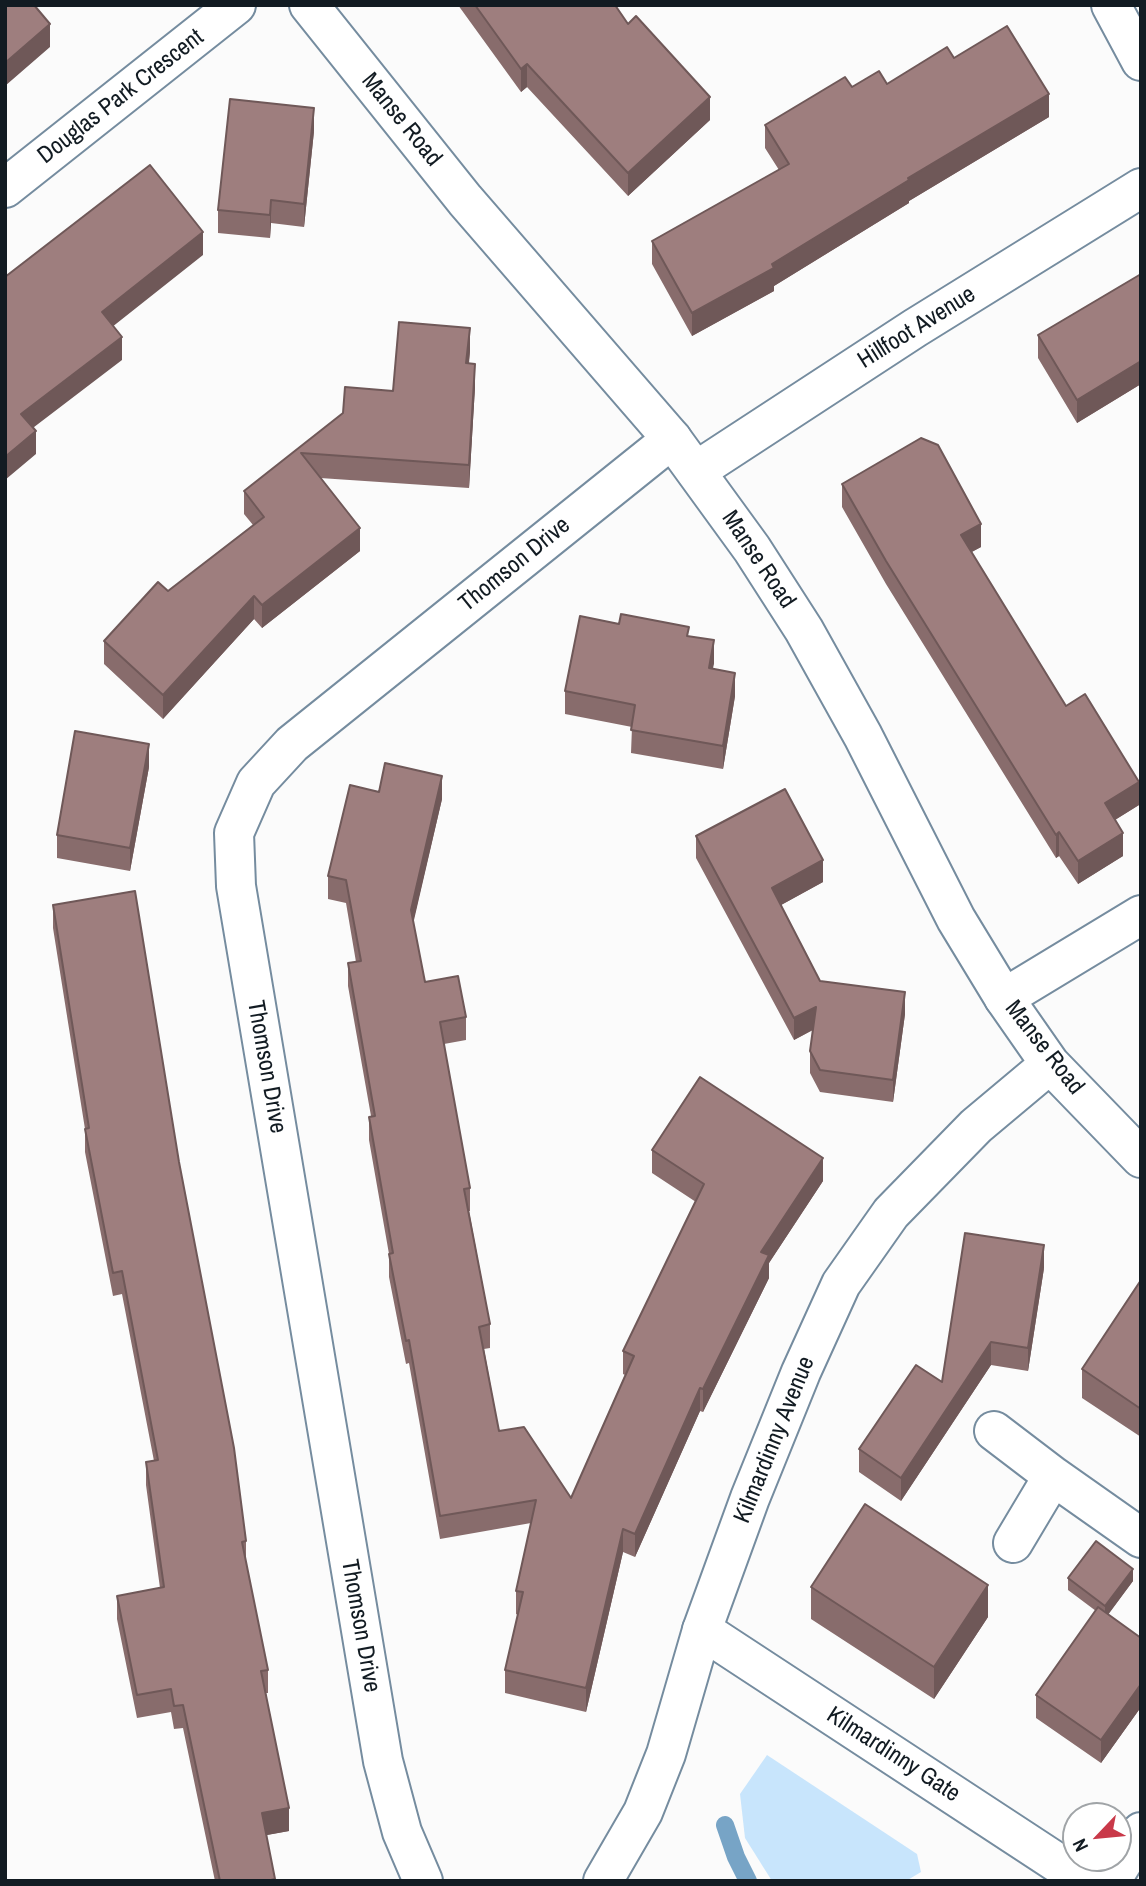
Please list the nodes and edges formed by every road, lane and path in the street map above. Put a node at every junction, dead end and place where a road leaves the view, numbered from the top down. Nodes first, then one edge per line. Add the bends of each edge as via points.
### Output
1 (236, 5) edge
2 (309, 5) edge
3 (1111, 5) edge
4 (1141, 61) edge
5 (5, 188) edge
6 (1141, 188) edge
7 (672, 439) junction
8 (695, 471) junction
9 (1141, 915) edge
10 (1004, 998) junction
11 (1050, 1064) junction
12 (1141, 1158) edge
13 (994, 1431) dead end
14 (1053, 1476) junction
15 (1141, 1538) edge
16 (1013, 1543) dead end
17 (702, 1630) junction
18 (1141, 1832) edge
19 (423, 1881) edge
20 (603, 1881) edge
21 (1085, 1881) edge
22 (1111, 1881) edge

1 - 5 street, Douglas Park Crescent
2 - 7 street, Manse Road via 465,200
3 - 4 street
6 - 8 street, Hillfoot Avenue
7 - 8 street, Manse Road
7 - 19 street, Thomson Drive via 292,744 256,783 234,833 236,886 383,1760 402,1832
8 - 10 street, Manse Road via 804,630 956,919
9 - 10 street
10 - 11 street, Manse Road
11 - 12 street, Manse Road
11 - 17 street, Kilmardinny Avenue via 976,1126 891,1213 841,1284 750,1498
13 - 14 street
14 - 15 street
14 - 16 street
17 - 20 street, Kilmardinny Avenue via 666,1754 643,1812
17 - 21 street, Kilmardinny Gate
18 - 22 street

